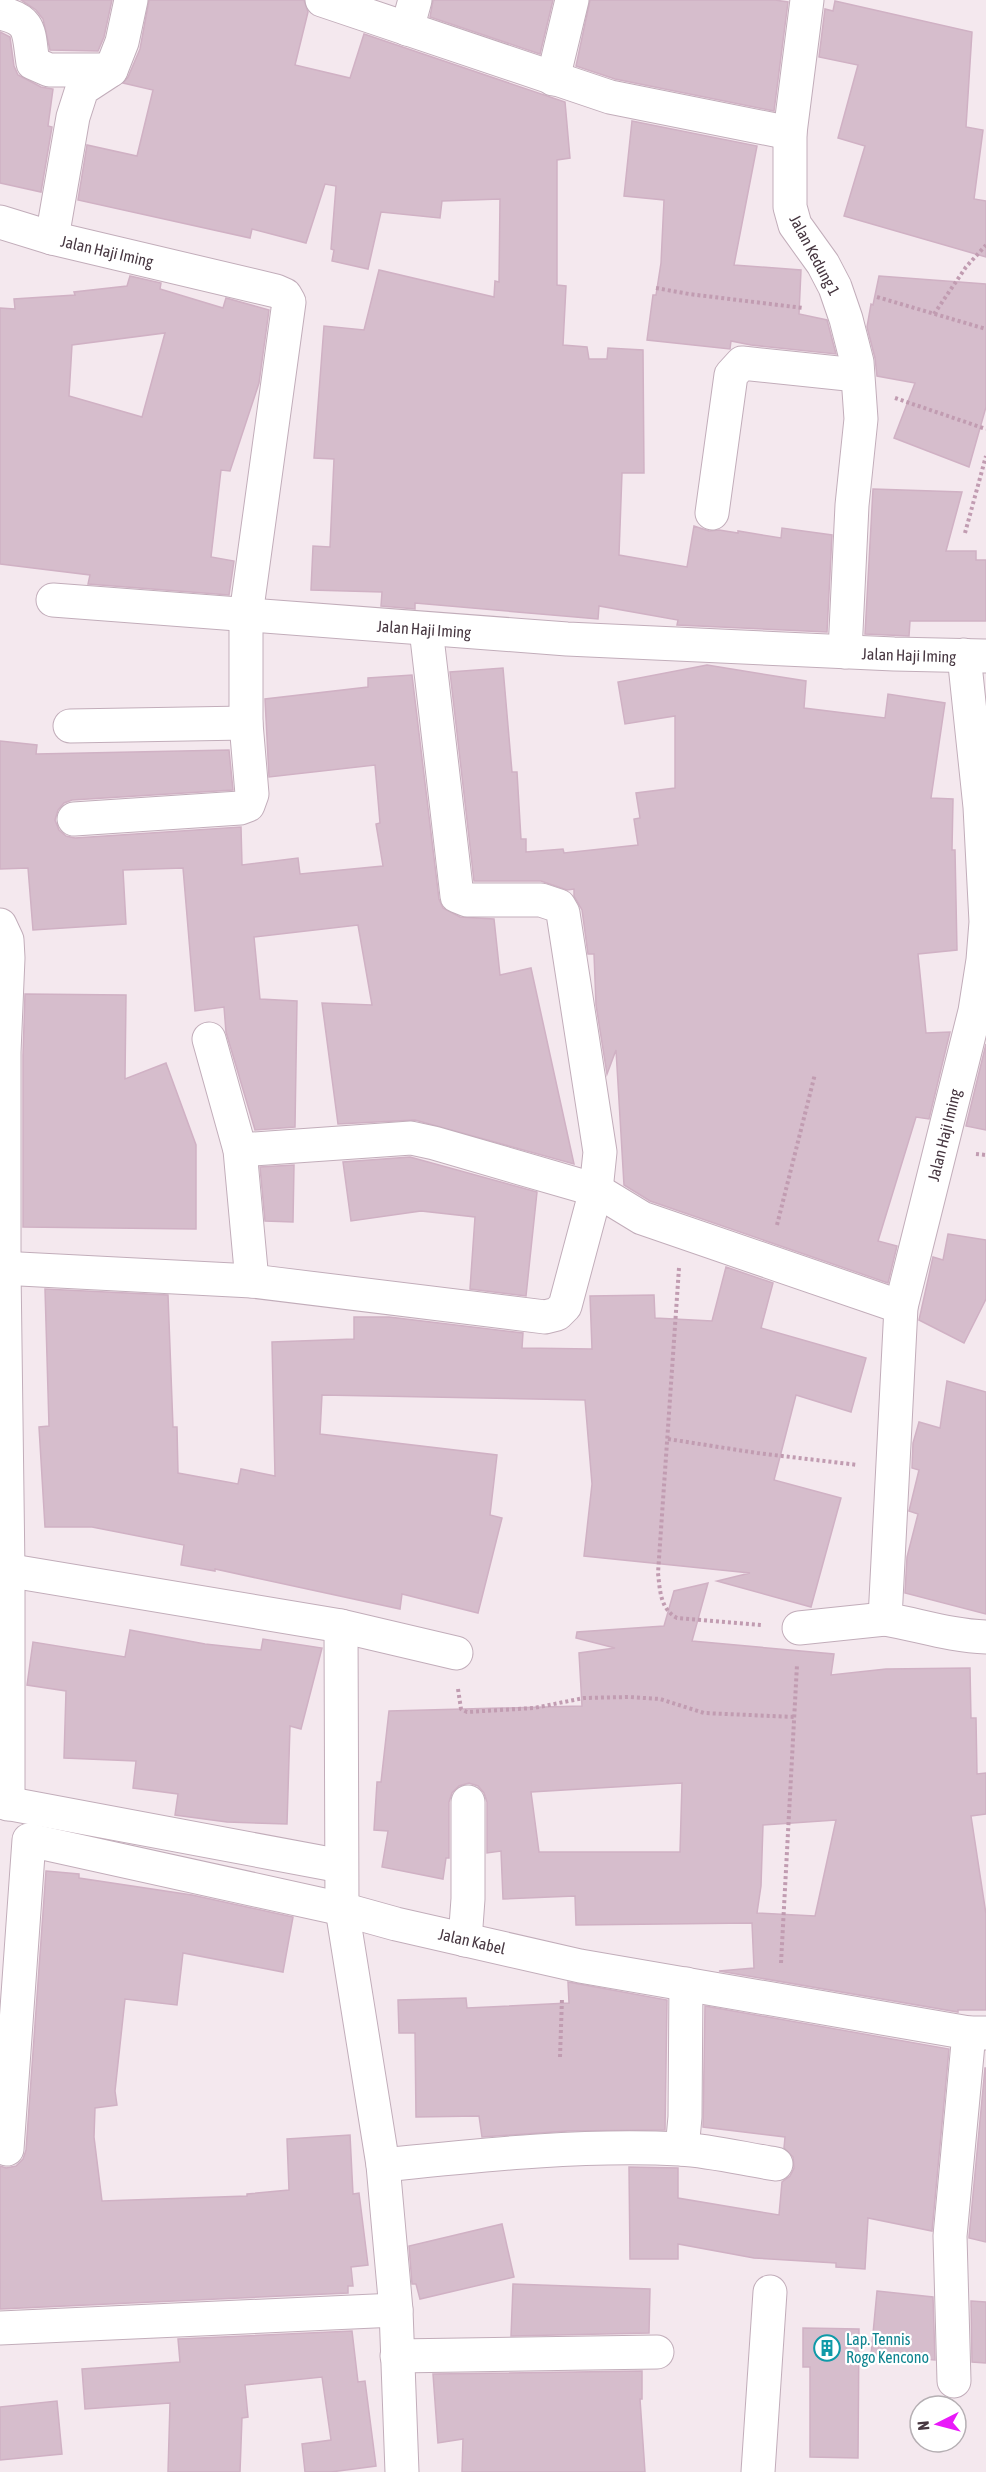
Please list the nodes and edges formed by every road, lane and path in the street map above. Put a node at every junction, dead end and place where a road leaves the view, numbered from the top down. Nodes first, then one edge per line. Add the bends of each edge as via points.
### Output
1 (131, 0) edge
2 (322, 0) edge
3 (572, 0) edge
4 (807, 0) edge
5 (0, 14) edge
6 (411, 14) edge
7 (111, 70) junction
8 (553, 79) junction
9 (790, 133) junction
10 (0, 222) edge
11 (52, 238) junction
12 (986, 245) edge
13 (656, 288) dead end
14 (839, 298) junction
15 (934, 314) junction
16 (986, 329) edge
17 (858, 384) junction
18 (986, 429) edge
19 (986, 456) edge
20 (712, 513) dead end
21 (965, 533) dead end
22 (53, 600) dead end
23 (246, 615) junction
24 (426, 629) junction
25 (845, 652) junction
26 (975, 655) edge
27 (246, 723) junction
28 (70, 726) dead end
29 (74, 819) dead end
30 (0, 925) edge
31 (209, 1039) dead end
32 (2, 1052) edge
33 (815, 1074) dead end
34 (240, 1150) junction
35 (596, 1190) junction
36 (682, 1232) junction
37 (768, 1261) junction
38 (2, 1268) edge
39 (252, 1281) junction
40 (901, 1307) junction
41 (668, 1439) junction
42 (893, 1468) junction
43 (4, 1570) edge
44 (885, 1619) junction
45 (341, 1626) junction
46 (799, 1628) junction
47 (986, 1637) edge
48 (456, 1653) joint
49 (794, 1717) junction
50 (468, 1802) dead end
51 (4, 1803) edge
52 (340, 1866) junction
53 (342, 1909) junction
54 (465, 1940) junction
55 (562, 1962) junction
56 (686, 1984) junction
57 (779, 2000) junction
58 (978, 2033) edge
59 (560, 2057) dead end
60 (7, 2149) dead end
61 (682, 2149) junction
62 (776, 2164) dead end
63 (383, 2165) junction
64 (770, 2292) dead end
65 (396, 2310) junction
66 (0, 2328) edge
67 (657, 2352) dead end
68 (397, 2356) junction
69 (954, 2381) dead end
70 (402, 2472) edge
71 (758, 2472) edge

1 - 7 street
2 - 6 street
3 - 8 street
4 - 9 street, Jalan Kedung 1
5 - 7 street via 22,20 27,27 33,63 40,68
6 - 8 street
7 - 11 street via 82,89 73,117
8 - 9 street via 610,97
9 - 14 street, Jalan Kedung 1 via 790,207 795,225 823,264
10 - 11 street, Jalan Haji Iming
11 - 23 street, Jalan Haji Iming via 276,291 289,302
12 - 15 path
13 - 14 path via 791,306
14 - 15 path
14 - 17 street, Jalan Kedung 1 via 857,362
15 - 16 path
17 - 18 path
17 - 20 street via 742,363 735,368
17 - 25 street, Jalan Kedung 1 via 861,419 852,505
19 - 21 path
22 - 23 street, Jalan Haji Iming
23 - 24 street, Jalan Haji Iming
23 - 27 street
24 - 25 street, Jalan Haji Iming
24 - 35 street via 457,896 467,900 541,900 560,906 564,913 600,1152
25 - 26 street, Jalan Haji Iming
26 - 40 street, Jalan Haji Iming via 986,922 983,960 975,1011
27 - 28 street
27 - 29 street via 252,794 248,805
30 - 32 street via 7,940 8,958
31 - 34 street
32 - 38 street
33 - 37 path
34 - 35 street via 411,1138
34 - 39 street
35 - 36 street via 642,1218
35 - 39 street via 570,1293 557,1314 545,1317
36 - 37 street
36 - 41 path
37 - 40 street
38 - 39 street
38 - 43 street
40 - 42 street, Jalan Haji Iming
41 - 42 path
41 - 46 path via 658,1573 662,1600 670,1614 677,1618
42 - 44 street, Jalan Haji Iming
43 - 45 street
43 - 51 street
44 - 46 street
44 - 47 street via 957,1636
45 - 48 street
45 - 52 street
46 - 49 path
48 - 49 path via 459,1704 467,1712 534,1708 584,1698 629,1697 660,1699 704,1713
49 - 57 path
50 - 54 street
51 - 52 street
52 - 53 street
53 - 54 street, Jalan Kabel
53 - 60 street, Jalan Kabel via 29,1840
53 - 63 street
54 - 55 street, Jalan Kabel
55 - 56 street, Jalan Kabel
55 - 59 path
56 - 57 street, Jalan Kabel
56 - 61 street
57 - 58 street, Jalan Kabel
58 - 69 street via 950,2236
61 - 62 street
61 - 63 street via 499,2154
63 - 65 street
64 - 71 street
65 - 66 street
65 - 68 street
67 - 68 street
68 - 70 street

